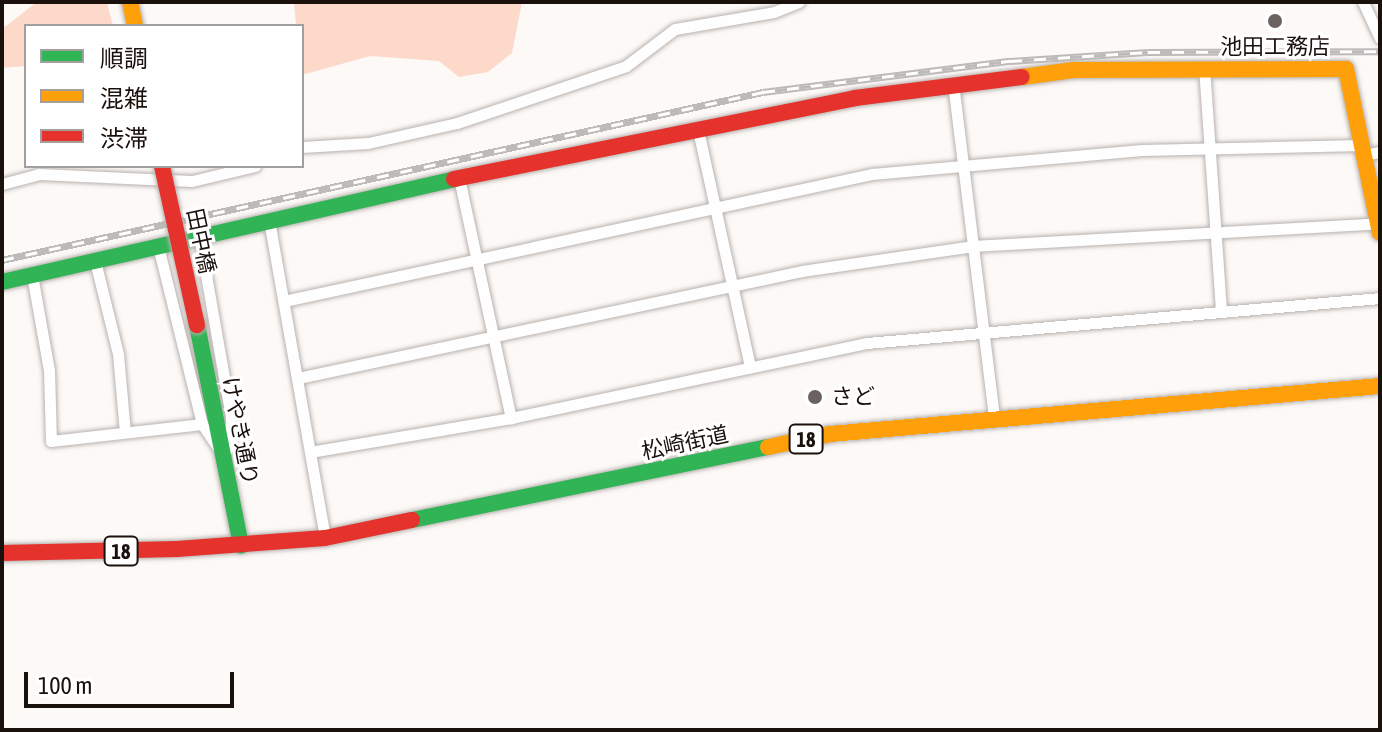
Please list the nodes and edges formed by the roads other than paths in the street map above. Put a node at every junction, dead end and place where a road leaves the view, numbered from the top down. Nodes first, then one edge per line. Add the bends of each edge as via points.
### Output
1 (130, 2) edge
2 (799, 2) edge
3 (1363, 2) edge
4 (135, 24) edge
5 (1380, 38) edge
6 (1204, 67) junction
7 (953, 83) junction
8 (698, 130) junction
9 (304, 147) edge
10 (1211, 149) junction
11 (1369, 151) edge
12 (963, 165) junction
13 (162, 168) edge
14 (247, 168) edge
15 (459, 178) junction
16 (2, 184) edge
17 (715, 206) junction
18 (269, 220) junction
19 (1379, 228) edge
20 (1217, 229) junction
21 (199, 236) junction
22 (158, 246) junction
23 (973, 246) junction
24 (477, 260) junction
25 (95, 261) junction
26 (32, 275) junction
27 (2, 282) edge
28 (733, 285) junction
29 (1380, 298) edge
30 (284, 301) junction
31 (1221, 310) junction
32 (197, 325) joint
33 (983, 329) junction
34 (493, 338) junction
35 (750, 367) junction
36 (298, 378) junction
37 (1380, 386) edge
38 (994, 417) junction
39 (511, 418) junction
40 (202, 424) junction
41 (125, 432) junction
42 (310, 452) junction
43 (223, 455) junction
44 (325, 538) junction
45 (241, 546) junction
46 (2, 553) edge

1 - 4 street
2 - 9 street via 774,12 675,29 626,66 457,123 368,143
3 - 5 street
6 - 7 street via 1074,70
6 - 10 street
6 - 11 street via 1346,69
7 - 8 street
7 - 12 street
8 - 15 street
8 - 17 street
10 - 11 street
10 - 12 street
10 - 20 street
11 - 19 street
12 - 17 street via 872,174
12 - 23 street
13 - 32 street, 田中橋, bridge
14 - 16 street via 192,181 39,174
15 - 18 street
15 - 24 street
17 - 24 street
17 - 28 street
18 - 21 street
18 - 30 street
19 - 20 street
20 - 23 street
20 - 31 street
21 - 22 street
21 - 43 street via 231,417 230,445
22 - 25 street
22 - 40 street
23 - 28 street
23 - 33 street
24 - 30 street
24 - 34 street
25 - 26 street
25 - 41 street via 118,354
26 - 27 street
26 - 41 street via 47,355 51,441
28 - 34 street
28 - 35 street
29 - 31 street
30 - 36 street
31 - 33 street
32 - 43 street, けやき通り
33 - 35 street via 867,343
33 - 38 street
34 - 36 street
34 - 39 street
35 - 39 street
36 - 42 street
37 - 38 street, 松崎街道 / 18
38 - 44 street, 松崎街道 / 18 via 830,434
39 - 42 street
40 - 41 street
40 - 43 street
42 - 44 street
43 - 45 street, けやき通り
44 - 45 street, 松崎街道 / 18
45 - 46 street, 松崎街道 / 18

